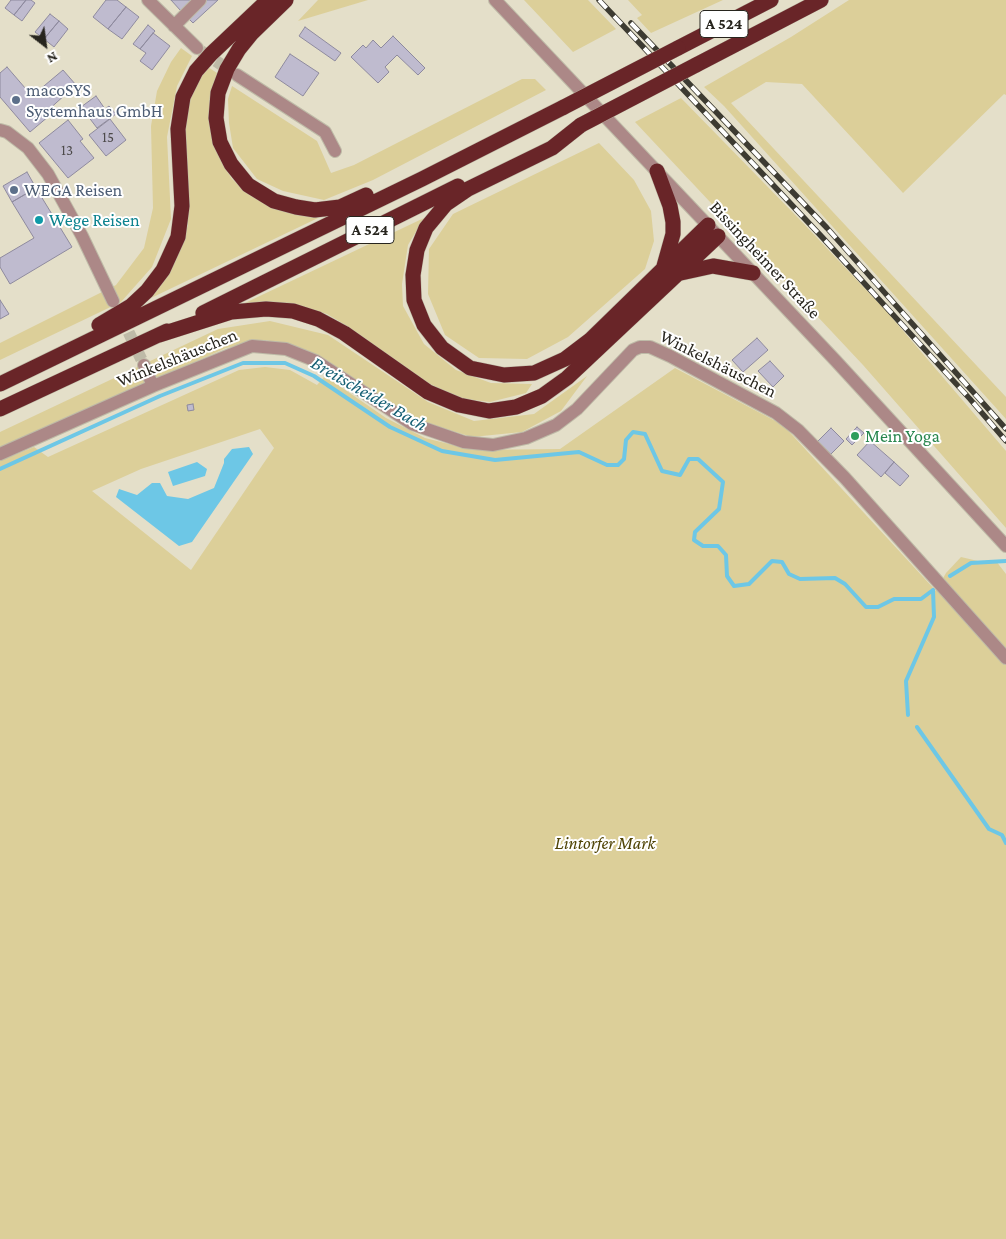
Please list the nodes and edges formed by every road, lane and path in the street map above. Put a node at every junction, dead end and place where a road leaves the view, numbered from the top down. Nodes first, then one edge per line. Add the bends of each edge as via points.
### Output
1 (148, 0) edge
2 (200, 0) edge
3 (268, 0) edge
4 (286, 0) edge
5 (495, 0) edge
6 (771, 0) edge
7 (821, 0) edge
8 (174, 26) junction
9 (197, 48) tunnel mouth
10 (237, 75) tunnel mouth
11 (580, 125) junction
12 (0, 130) edge
13 (335, 151) dead end
14 (657, 171) junction
15 (422, 179) junction
16 (713, 230) junction
17 (670, 272) junction
18 (753, 273) junction
19 (113, 301) dead end
20 (159, 335) junction
21 (40, 365) junction
22 (144, 365) tunnel mouth
23 (0, 384) edge
24 (153, 386) junction
25 (0, 409) edge
26 (0, 454) edge
27 (1004, 544) edge
28 (1006, 658) edge

1 - 8 street
2 - 8 street
3 - 21 highway via 196,71 183,97 178,129 182,206 178,237 163,270 131,306 47,351
4 - 15 highway via 238,49 218,93 216,118 220,142 231,164 248,185 274,201 315,210 340,207 404,178
5 - 14 street, Bissingheimer Straße
6 - 15 highway, A 524, bridge
7 - 11 highway, A 524, bridge
8 - 9 street
10 - 13 street via 325,132
11 - 17 highway via 552,148 468,189 446,204 426,228 417,250 413,275 414,300 424,325 442,348 470,368 504,375 534,373 565,360
11 - 20 highway, A 524
12 - 19 street via 8,132 28,148 48,174
14 - 16 street, Bissingheimer Straße
14 - 17 highway via 673,222
15 - 21 highway, A 524
16 - 17 highway
16 - 18 street, Bissingheimer Straße
17 - 18 highway via 713,266
17 - 20 highway via 567,378 542,396 516,407 489,411 459,406 428,392 344,333 318,319 292,311 231,312
18 - 27 street, Bissingheimer Straße
20 - 25 highway, A 524
21 - 23 highway, A 524
22 - 24 street
24 - 26 street, Winkelshäuschen
24 - 28 street, Winkelshäuschen via 252,346 286,348 316,361 412,424 464,442 493,445 526,438 556,425 577,409 633,350 650,347 776,414 798,430 846,478

